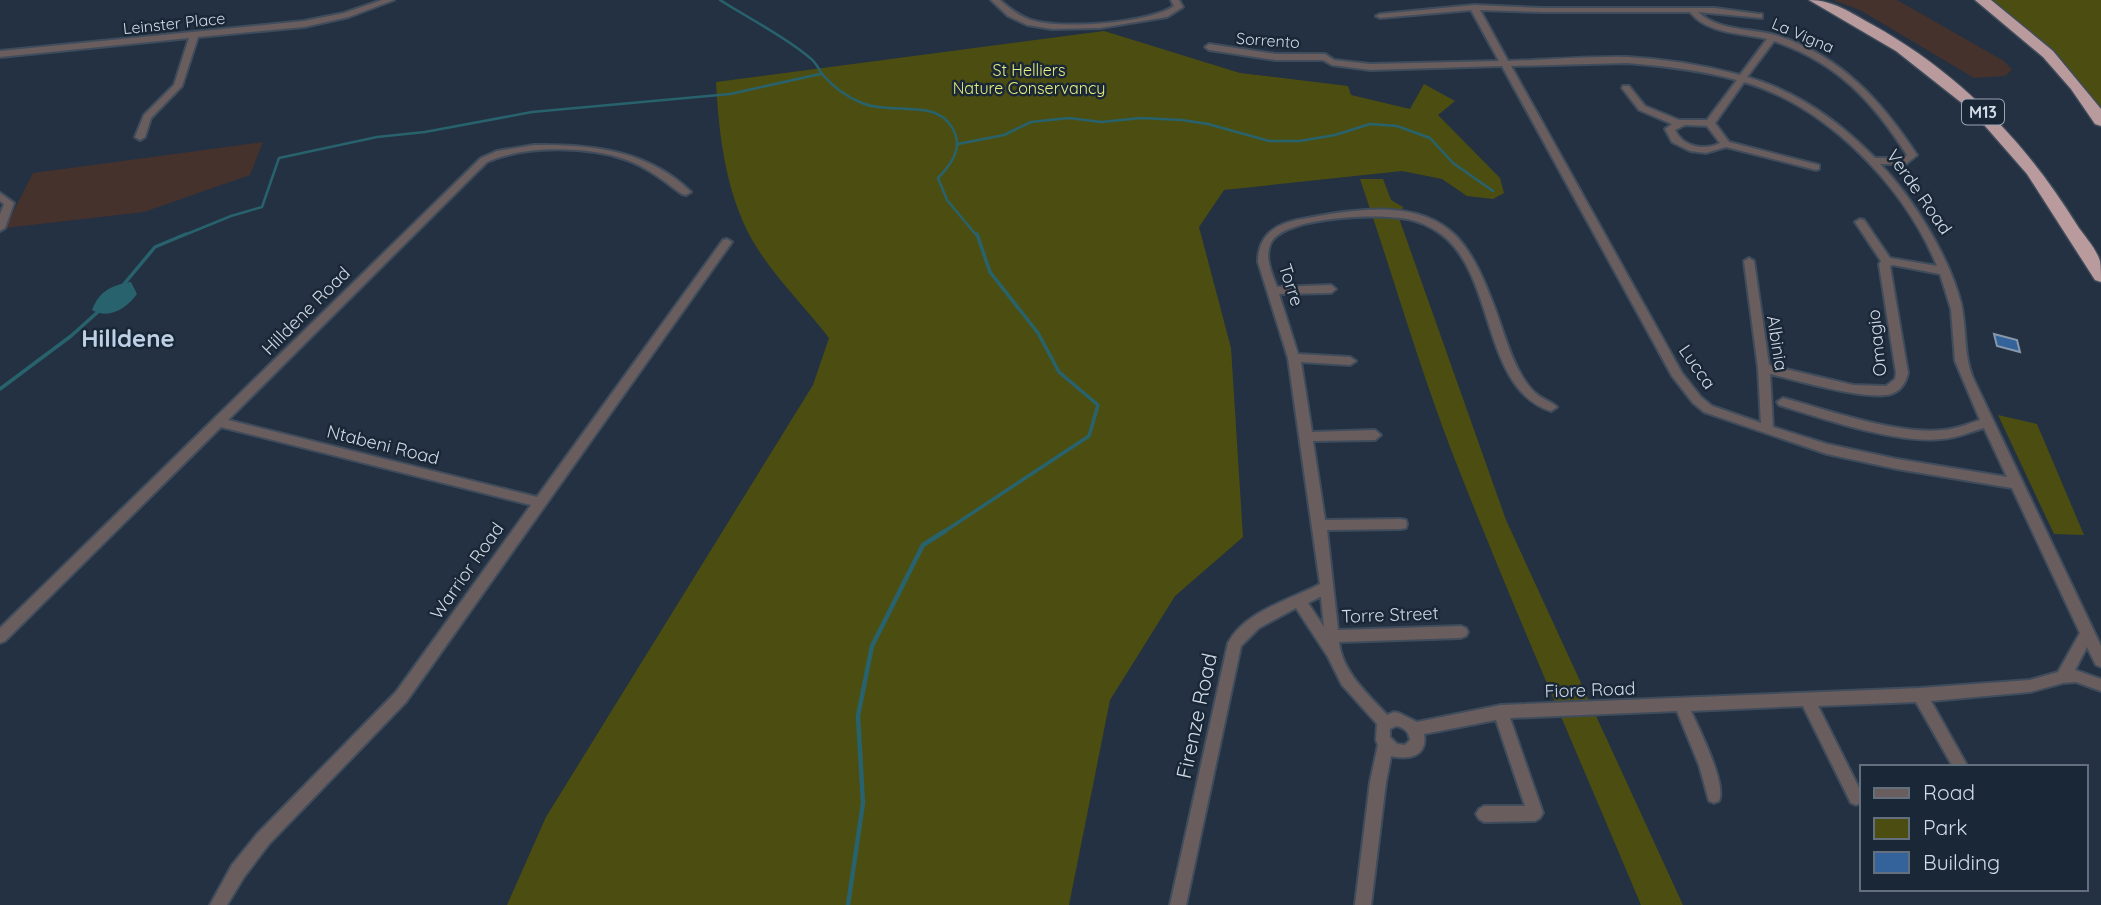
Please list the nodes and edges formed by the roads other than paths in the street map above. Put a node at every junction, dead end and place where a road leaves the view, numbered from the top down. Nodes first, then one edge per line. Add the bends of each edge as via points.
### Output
1 (390, 0) edge
2 (995, 0) edge
3 (1175, 0) edge
4 (1816, 0) edge
5 (1982, 0) edge
6 (1474, 7) junction
7 (1692, 10) junction
8 (1380, 16) dead end
9 (1759, 16) dead end
10 (194, 35) junction
11 (1772, 37) junction
12 (1209, 47) dead end
13 (0, 54) edge
14 (1325, 57) joint
15 (1507, 64) junction
16 (1742, 79) junction
17 (1626, 88) dead end
18 (2101, 121) edge
19 (1678, 123) junction
20 (1710, 123) junction
21 (140, 136) dead end
22 (1725, 144) junction
23 (1876, 161) junction
24 (1816, 167) dead end
25 (686, 192) dead end
26 (0, 196) edge
27 (1860, 222) dead end
28 (0, 228) edge
29 (727, 242) dead end
30 (1749, 261) dead end
31 (1886, 262) junction
32 (1944, 271) junction
33 (2101, 276) edge
34 (1331, 289) dead end
35 (1274, 292) junction
36 (1294, 358) junction
37 (1350, 360) dead end
38 (1765, 368) junction
39 (1783, 402) dead end
40 (1551, 407) dead end
41 (219, 422) junction
42 (1987, 422) junction
43 (1767, 430) junction
44 (1375, 435) dead end
45 (1306, 437) junction
46 (2017, 484) junction
47 (539, 502) junction
48 (1401, 524) dead end
49 (1320, 525) junction
50 (1327, 587) junction
51 (1300, 603) junction
52 (1461, 632) dead end
53 (2087, 634) junction
54 (1327, 636) junction
55 (0, 637) edge
56 (2101, 661) edge
57 (2063, 677) junction
58 (2101, 685) edge
59 (1920, 695) junction
60 (1807, 699) junction
61 (1681, 705) junction
62 (1501, 712) junction
63 (1385, 723) junction
64 (1415, 729) junction
65 (1386, 744) junction
66 (1960, 765) edge
67 (1714, 796) dead end
68 (1856, 798) dead end
69 (1485, 814) dead end
70 (218, 905) edge
71 (1178, 905) edge
72 (1363, 905) edge

1 - 10 street, Leinster Place via 322,21
2 - 3 street via 1027,22 1071,27 1167,15 1179,7
4 - 33 highway, M13 via 1893,42 1970,100 2023,158
5 - 18 highway via 2056,61
6 - 7 street, La Vigna
6 - 8 street, La Vigna
6 - 15 street
7 - 9 street, La Vigna
7 - 11 street, La Vigna via 1708,23
10 - 13 street, Leinster Place
10 - 21 street via 178,86 147,117
11 - 16 street
11 - 23 street, La Vigna via 1822,58 1870,95 1912,155 1906,161
12 - 14 street, Sorrento via 1276,57
14 - 15 street, Verde Road via 1332,62 1370,66
15 - 16 street, Verde Road via 1667,62
15 - 43 street, Lucca via 1678,376 1708,409
16 - 20 street
16 - 23 street, Verde Road via 1779,91 1818,112
17 - 19 street via 1642,108
19 - 20 street
19 - 22 street via 1670,132 1683,145 1707,151
20 - 22 street
22 - 24 street
23 - 32 street, Verde Road via 1935,248
25 - 41 street, Hilldene Road via 632,158 611,153 525,149 489,156
26 - 28 street via 9,204
27 - 31 street
29 - 47 street, Warrior Road
30 - 38 street, Albinia
31 - 32 street
31 - 38 street, Omagio via 1902,373 1898,384 1879,392 1853,390
32 - 42 street, Verde Road via 1957,314 1961,362
34 - 35 street
35 - 36 street, Torre
35 - 40 street, Torre via 1263,250 1283,226 1367,214 1422,220 1446,234 1463,252 1514,376 1531,395
36 - 37 street
36 - 45 street, Torre
38 - 43 street, Albinia
39 - 42 street via 1926,434 1953,433
41 - 47 street, Ntabeni Road
41 - 55 street, Hilldene Road
42 - 46 street, Verde Road
43 - 46 street, Lucca via 1885,462
44 - 45 street
45 - 49 street, Torre
46 - 53 street, Verde Road
47 - 70 street, Warrior Road via 401,696 263,839
48 - 49 street
49 - 50 street, Torre
50 - 51 street, Firenze Road
50 - 54 street, Torre
51 - 54 street, Torre
51 - 71 street, Firenze Road via 1249,627 1230,653
52 - 54 street, Torre Street
53 - 56 street, Verde Road
53 - 57 street
54 - 63 street, Torre via 1353,688
57 - 58 street, Fiore Road
57 - 59 street, Fiore Road via 2029,686
59 - 60 street, Fiore Road
59 - 66 street
60 - 61 street, Fiore Road
60 - 68 street
61 - 62 street, Fiore Road
61 - 67 street via 1707,765
62 - 64 street, Fiore Road
62 - 69 street via 1535,813
63 - 64 street, Fiore Road via 1400,719
63 - 65 street via 1382,735
64 - 65 street via 1418,743 1408,752
65 - 72 street

